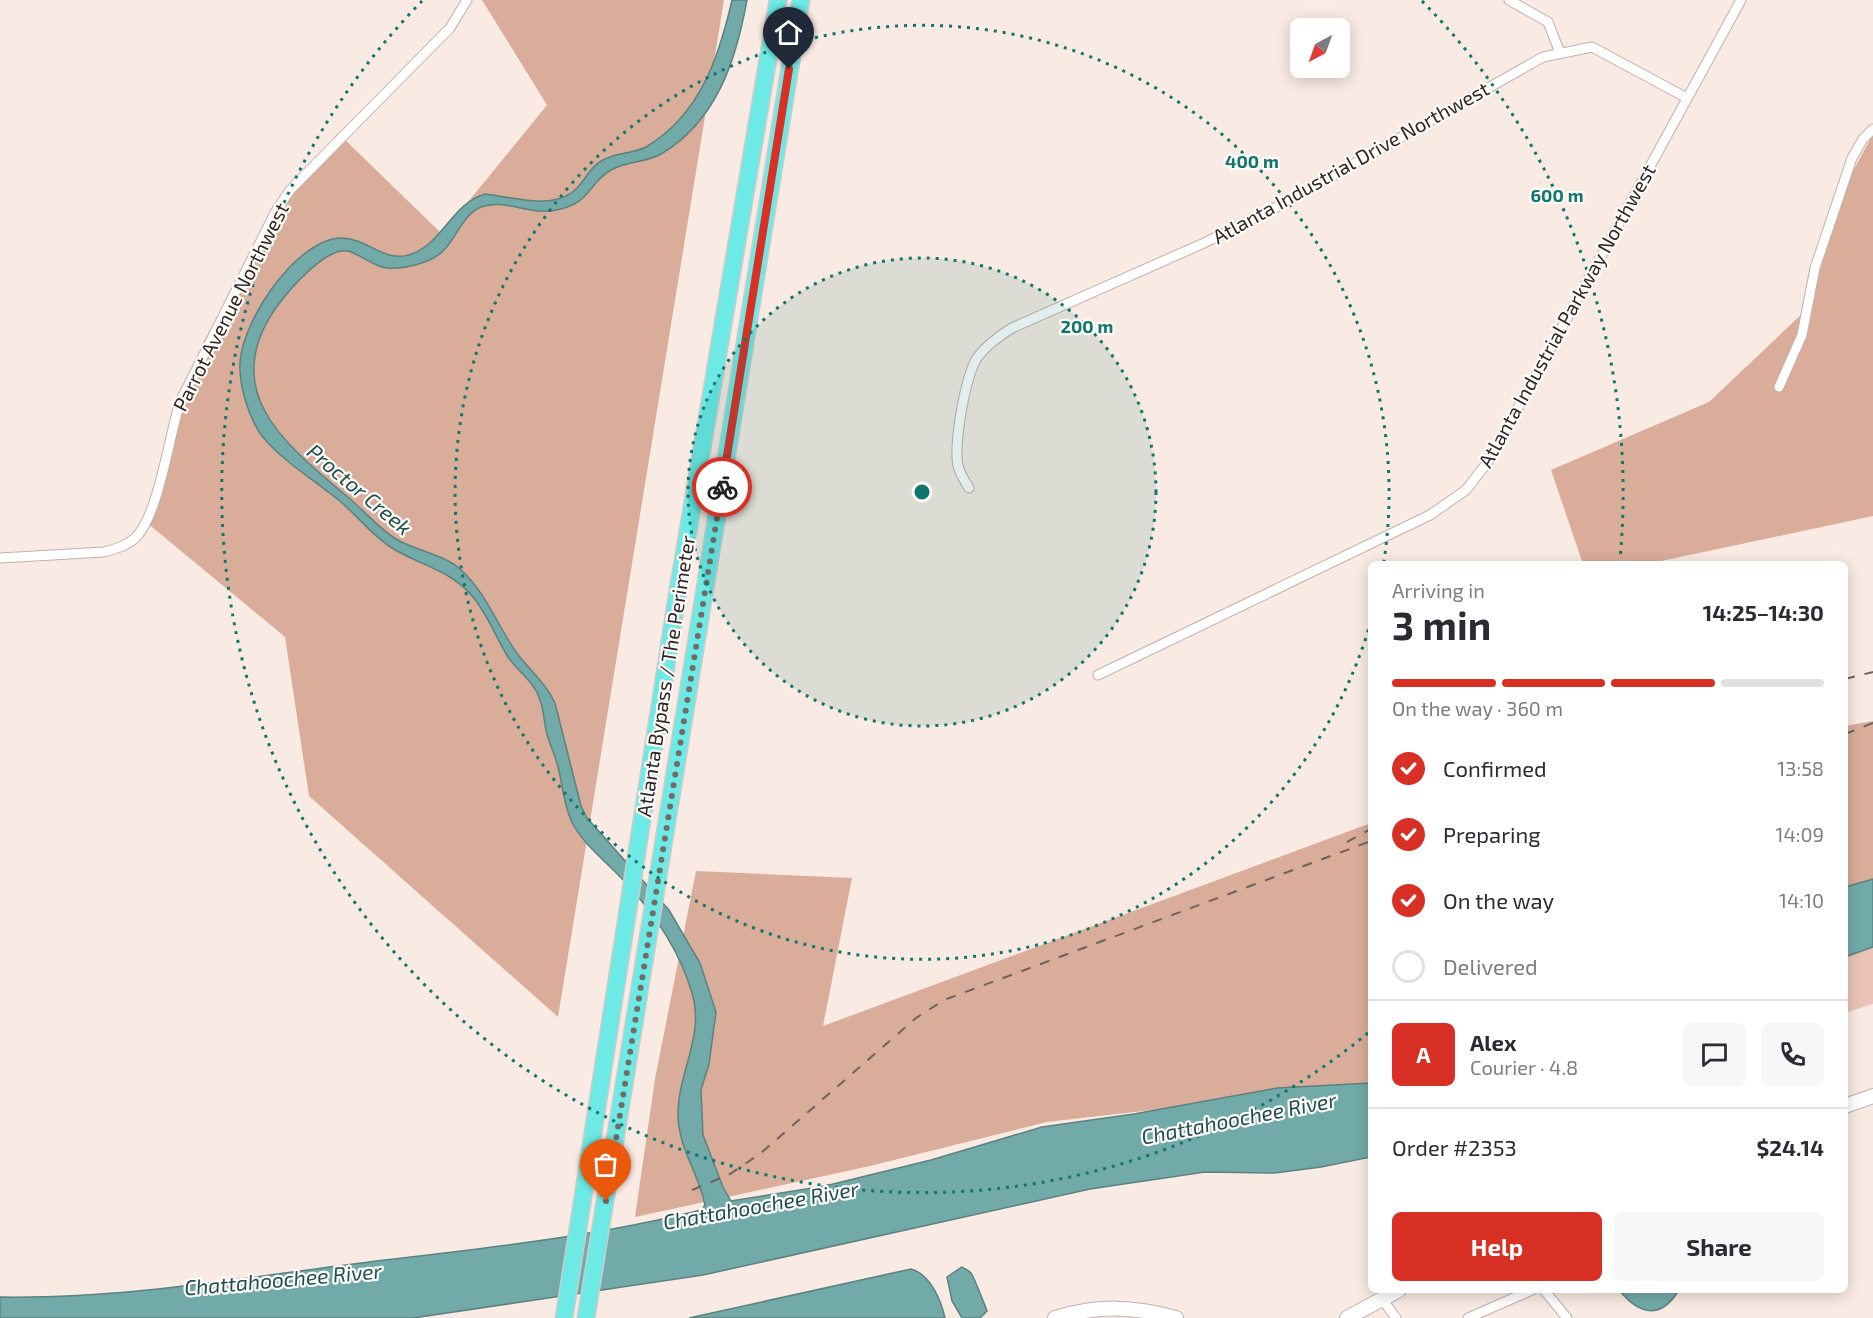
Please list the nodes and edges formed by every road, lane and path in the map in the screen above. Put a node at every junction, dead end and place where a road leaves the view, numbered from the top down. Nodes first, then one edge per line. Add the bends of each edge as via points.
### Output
1 (467, 0) edge
2 (778, 0) edge
3 (801, 0) edge
4 (1509, 0) edge
5 (1741, 0) edge
6 (1560, 53) junction
7 (1687, 98) junction
8 (1870, 132) edge
9 (1779, 387) dead end
10 (969, 488) dead end
11 (0, 558) edge
12 (1098, 675) dead end
13 (1873, 1096) edge
14 (1848, 1105) edge
15 (1393, 1293) edge
16 (1525, 1293) edge
17 (1546, 1293) edge
18 (1382, 1299) junction
19 (564, 1318) edge
20 (586, 1318) edge
21 (1055, 1318) edge
22 (1176, 1318) edge
23 (1347, 1318) edge
24 (1396, 1318) edge
25 (1468, 1318) edge
26 (1567, 1318) edge

1 - 11 street, Parrot Avenue Northwest via 450,28 307,170 276,211 180,402 145,526 120,548 104,552
2 - 19 highway, Atlanta Bypass / The Perimeter via 678,590
3 - 20 highway, Atlanta Bypass / The Perimeter
4 - 6 street via 1548,22
5 - 7 street, Atlanta Industrial Parkway Northwest
6 - 7 street, Atlanta Industrial Drive Northwest via 1592,47
6 - 10 street, Atlanta Industrial Drive Northwest via 1543,57 1283,204 998,337 978,358 966,386 957,458 960,474
7 - 12 street, Atlanta Industrial Parkway Northwest via 1490,459 1466,490 1430,515
8 - 9 street via 1852,158 1815,268 1802,335
13 - 14 street
15 - 18 street
16 - 25 street
17 - 26 street
18 - 23 street
18 - 24 street
21 - 22 street via 1112,1307

